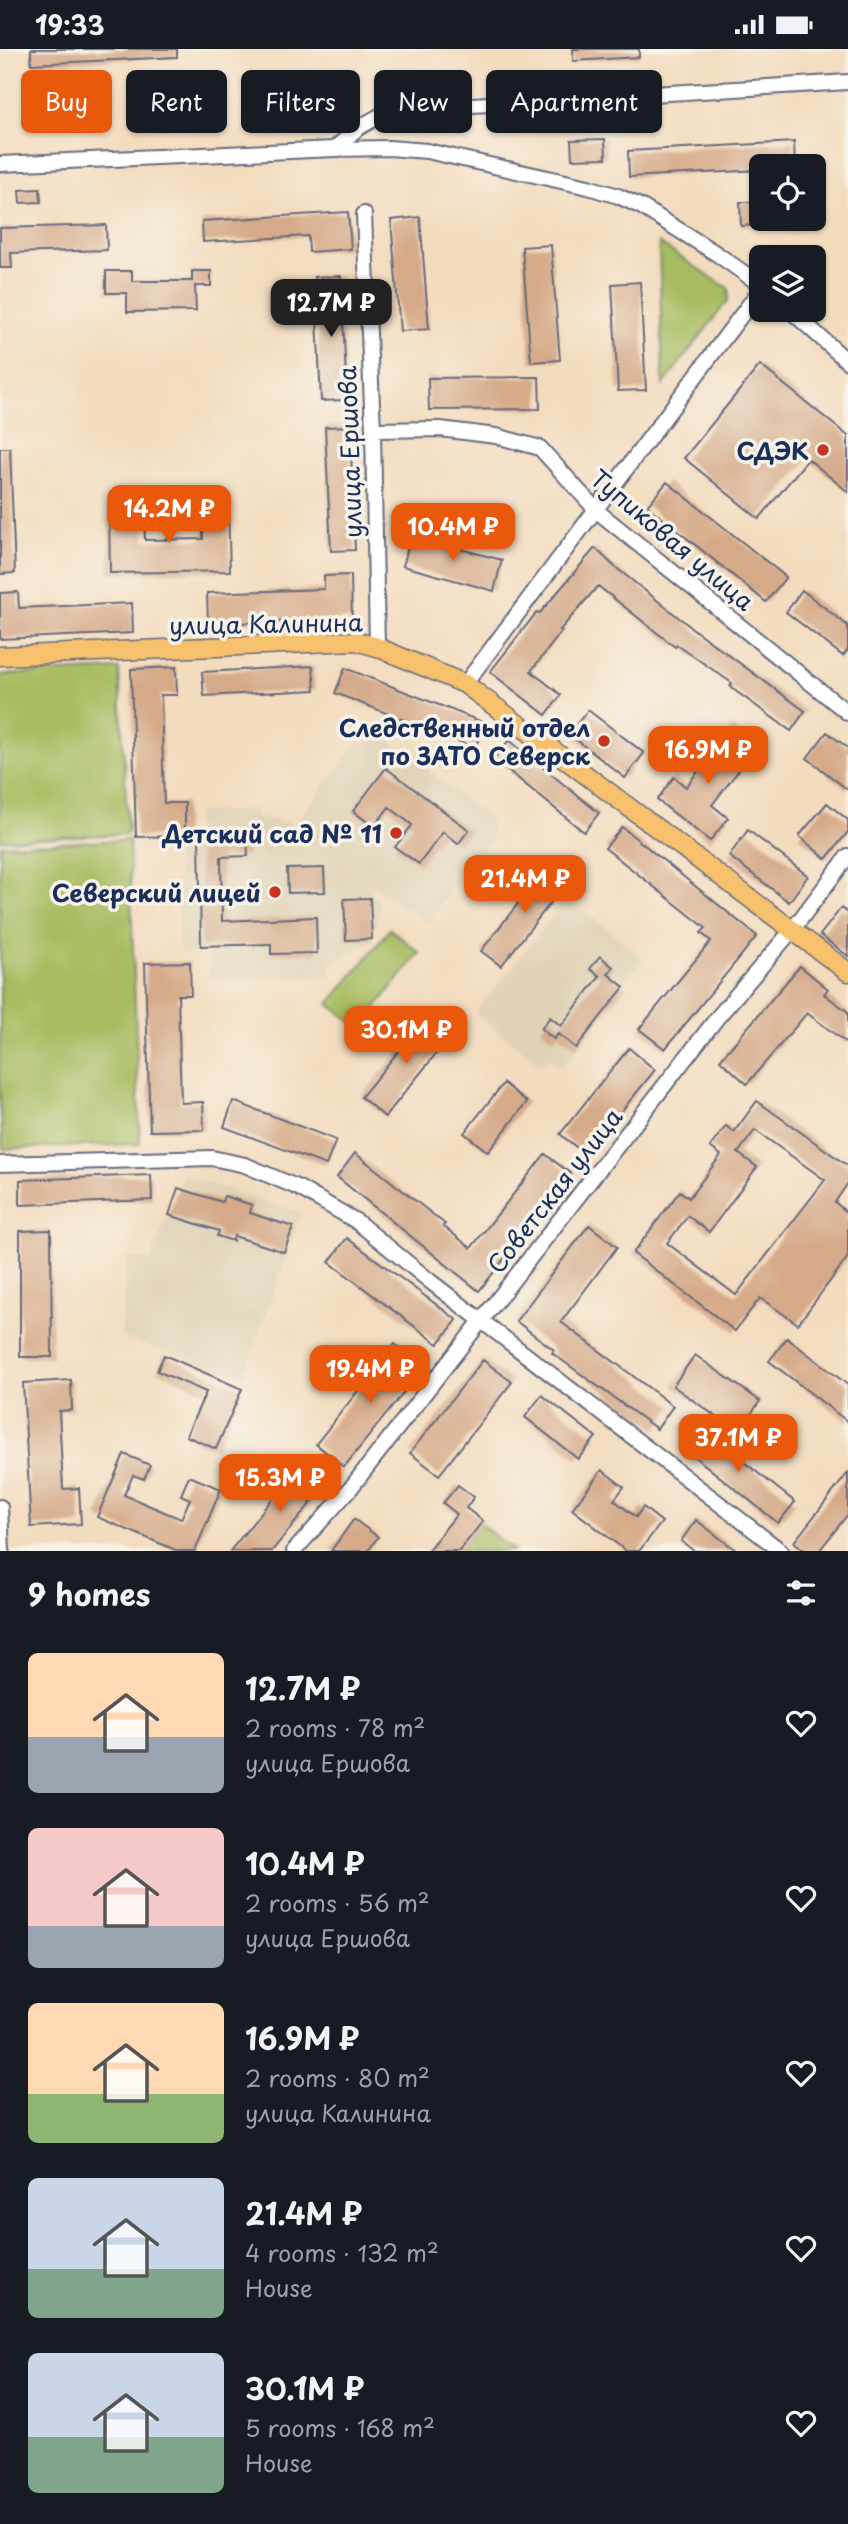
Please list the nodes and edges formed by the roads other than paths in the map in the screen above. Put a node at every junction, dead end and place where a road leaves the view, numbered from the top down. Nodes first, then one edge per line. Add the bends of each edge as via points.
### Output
1 (848, 82) edge
2 (334, 149) junction
3 (0, 164) edge
4 (364, 214) dead end
5 (749, 278) edge
6 (749, 303) edge
7 (803, 322) edge
8 (848, 362) edge
9 (373, 430) junction
10 (597, 511) junction
11 (377, 647) junction
12 (0, 656) edge
13 (465, 684) junction
14 (848, 713) edge
15 (848, 856) edge
16 (793, 929) junction
17 (848, 972) edge
18 (0, 1164) edge
19 (481, 1321) junction
20 (0, 1507) edge
21 (2, 1551) edge
22 (294, 1551) edge
23 (781, 1551) edge

1 - 2 street via 390,110 358,128
2 - 3 street
2 - 5 street via 427,152 618,196
4 - 9 street, улица Ершова
6 - 10 street
7 - 8 street
9 - 10 street, Тупиковая улица via 440,429 540,448
9 - 11 street, улица Ершова
10 - 13 street
10 - 14 street, Тупиковая улица
11 - 12 main road, улица Калинина via 356,641
11 - 13 main road, улица Калинина
13 - 16 main road, улица Калинина
15 - 16 street, Советская улица
16 - 17 main road, улица Калинина
16 - 19 street, Советская улица via 717,1018
18 - 19 street via 212,1158 245,1165 299,1188 356,1221
19 - 22 street, Советская улица via 350,1489
19 - 23 street
20 - 21 street

